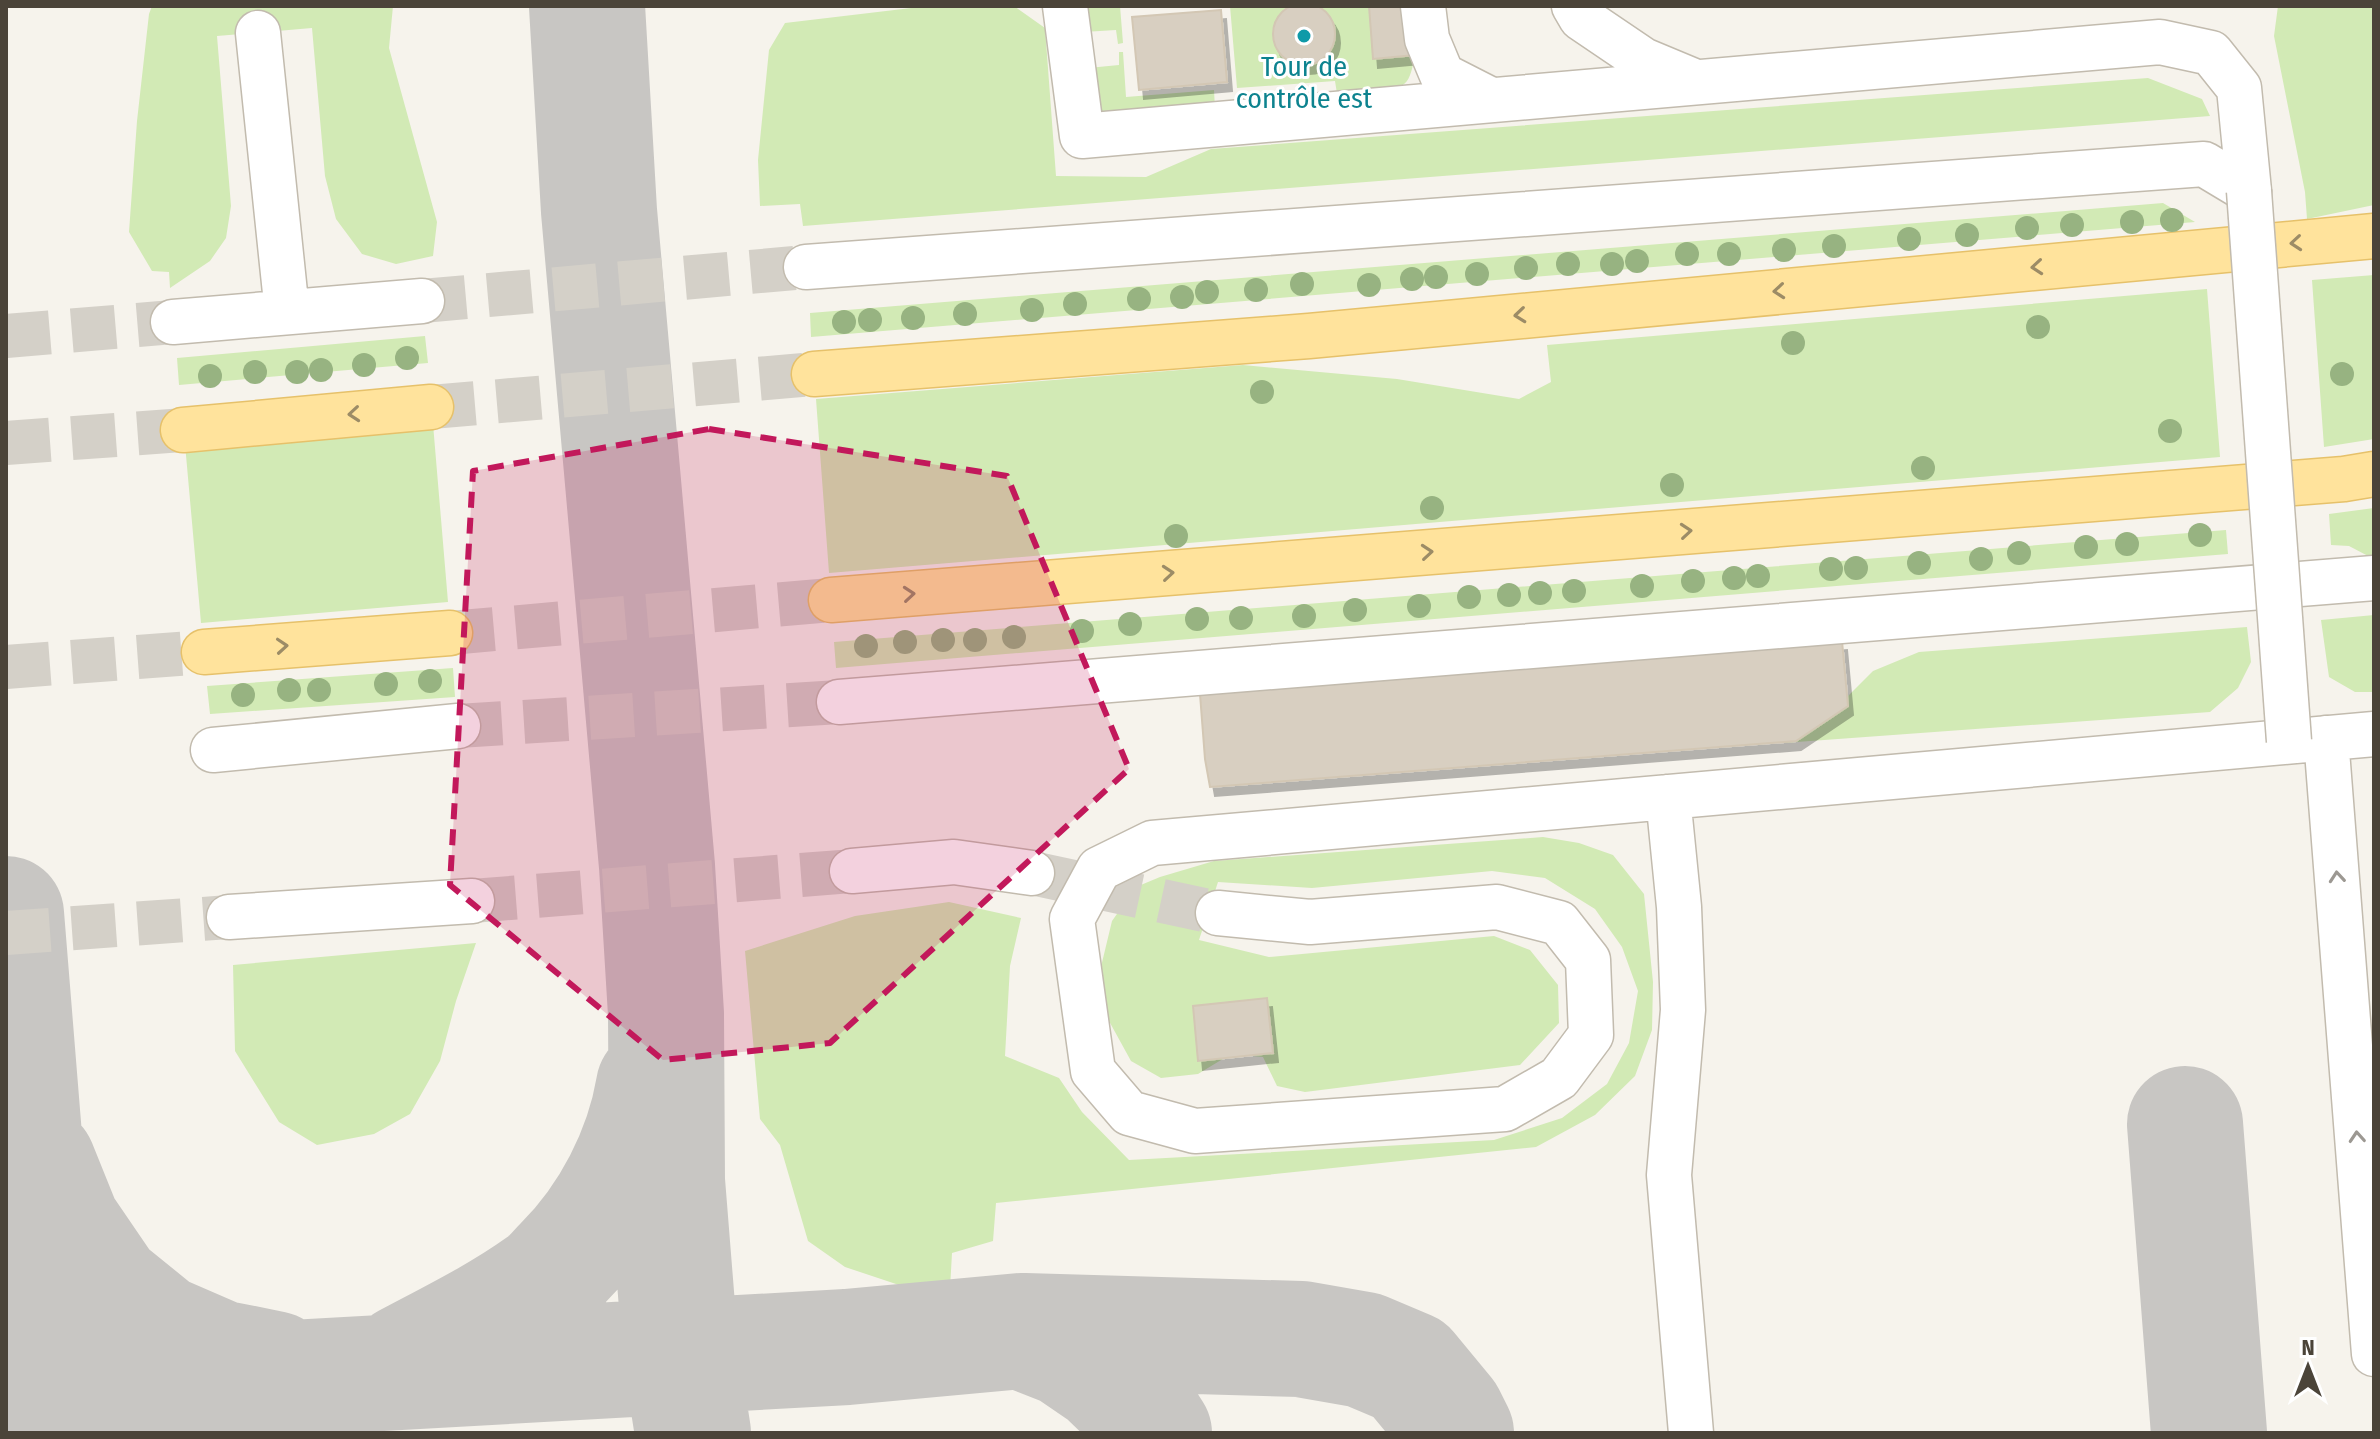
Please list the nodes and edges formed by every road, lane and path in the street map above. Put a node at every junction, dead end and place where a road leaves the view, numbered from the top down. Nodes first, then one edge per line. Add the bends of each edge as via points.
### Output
1 (1065, 6) edge
2 (1423, 6) edge
3 (1574, 6) edge
4 (258, 33) dead end
5 (1697, 82) junction
6 (1491, 100) junction
7 (2249, 191) junction
8 (2374, 236) edge
9 (806, 267) tunnel mouth
10 (422, 301) tunnel mouth
11 (287, 312) junction
12 (173, 322) tunnel mouth
13 (814, 374) tunnel mouth
14 (431, 407) tunnel mouth
15 (183, 430) tunnel mouth
16 (2374, 474) edge
17 (2374, 578) edge
18 (831, 600) tunnel mouth
19 (450, 633) tunnel mouth
20 (204, 652) tunnel mouth
21 (839, 702) tunnel mouth
22 (458, 726) tunnel mouth
23 (2374, 734) edge
24 (2307, 740) junction
25 (213, 750) dead end
26 (1668, 797) junction
27 (852, 871) tunnel mouth
28 (1032, 873) tunnel mouth
29 (472, 901) tunnel mouth
30 (1218, 913) tunnel mouth
31 (229, 917) tunnel mouth
32 (2374, 1354) edge
33 (1691, 1433) edge

1 - 6 lane via 1082,136
2 - 6 lane via 1427,39 1442,75
3 - 5 lane via 1581,18 1643,60
4 - 11 lane
5 - 6 lane
5 - 7 lane via 2160,42 2211,53 2239,88
7 - 9 lane via 2204,164
7 - 24 lane, bridge
8 -> 13 main road via 1309,336
10 - 11 lane
11 - 12 lane
14 -> 15 main road
18 -> 16 main road
17 - 21 lane
20 -> 19 main road
22 - 25 lane
23 - 24 lane
24 - 26 lane
32 -> 24 lane
26 - 30 lane via 1152,843 1099,869 1072,919 1093,1071 1129,1113 1195,1131 1505,1109 1559,1078 1591,1035 1588,960 1559,923 1497,907 1310,922
26 - 33 lane via 1683,1010 1669,1175
27 - 28 lane via 954,862
29 - 31 lane

